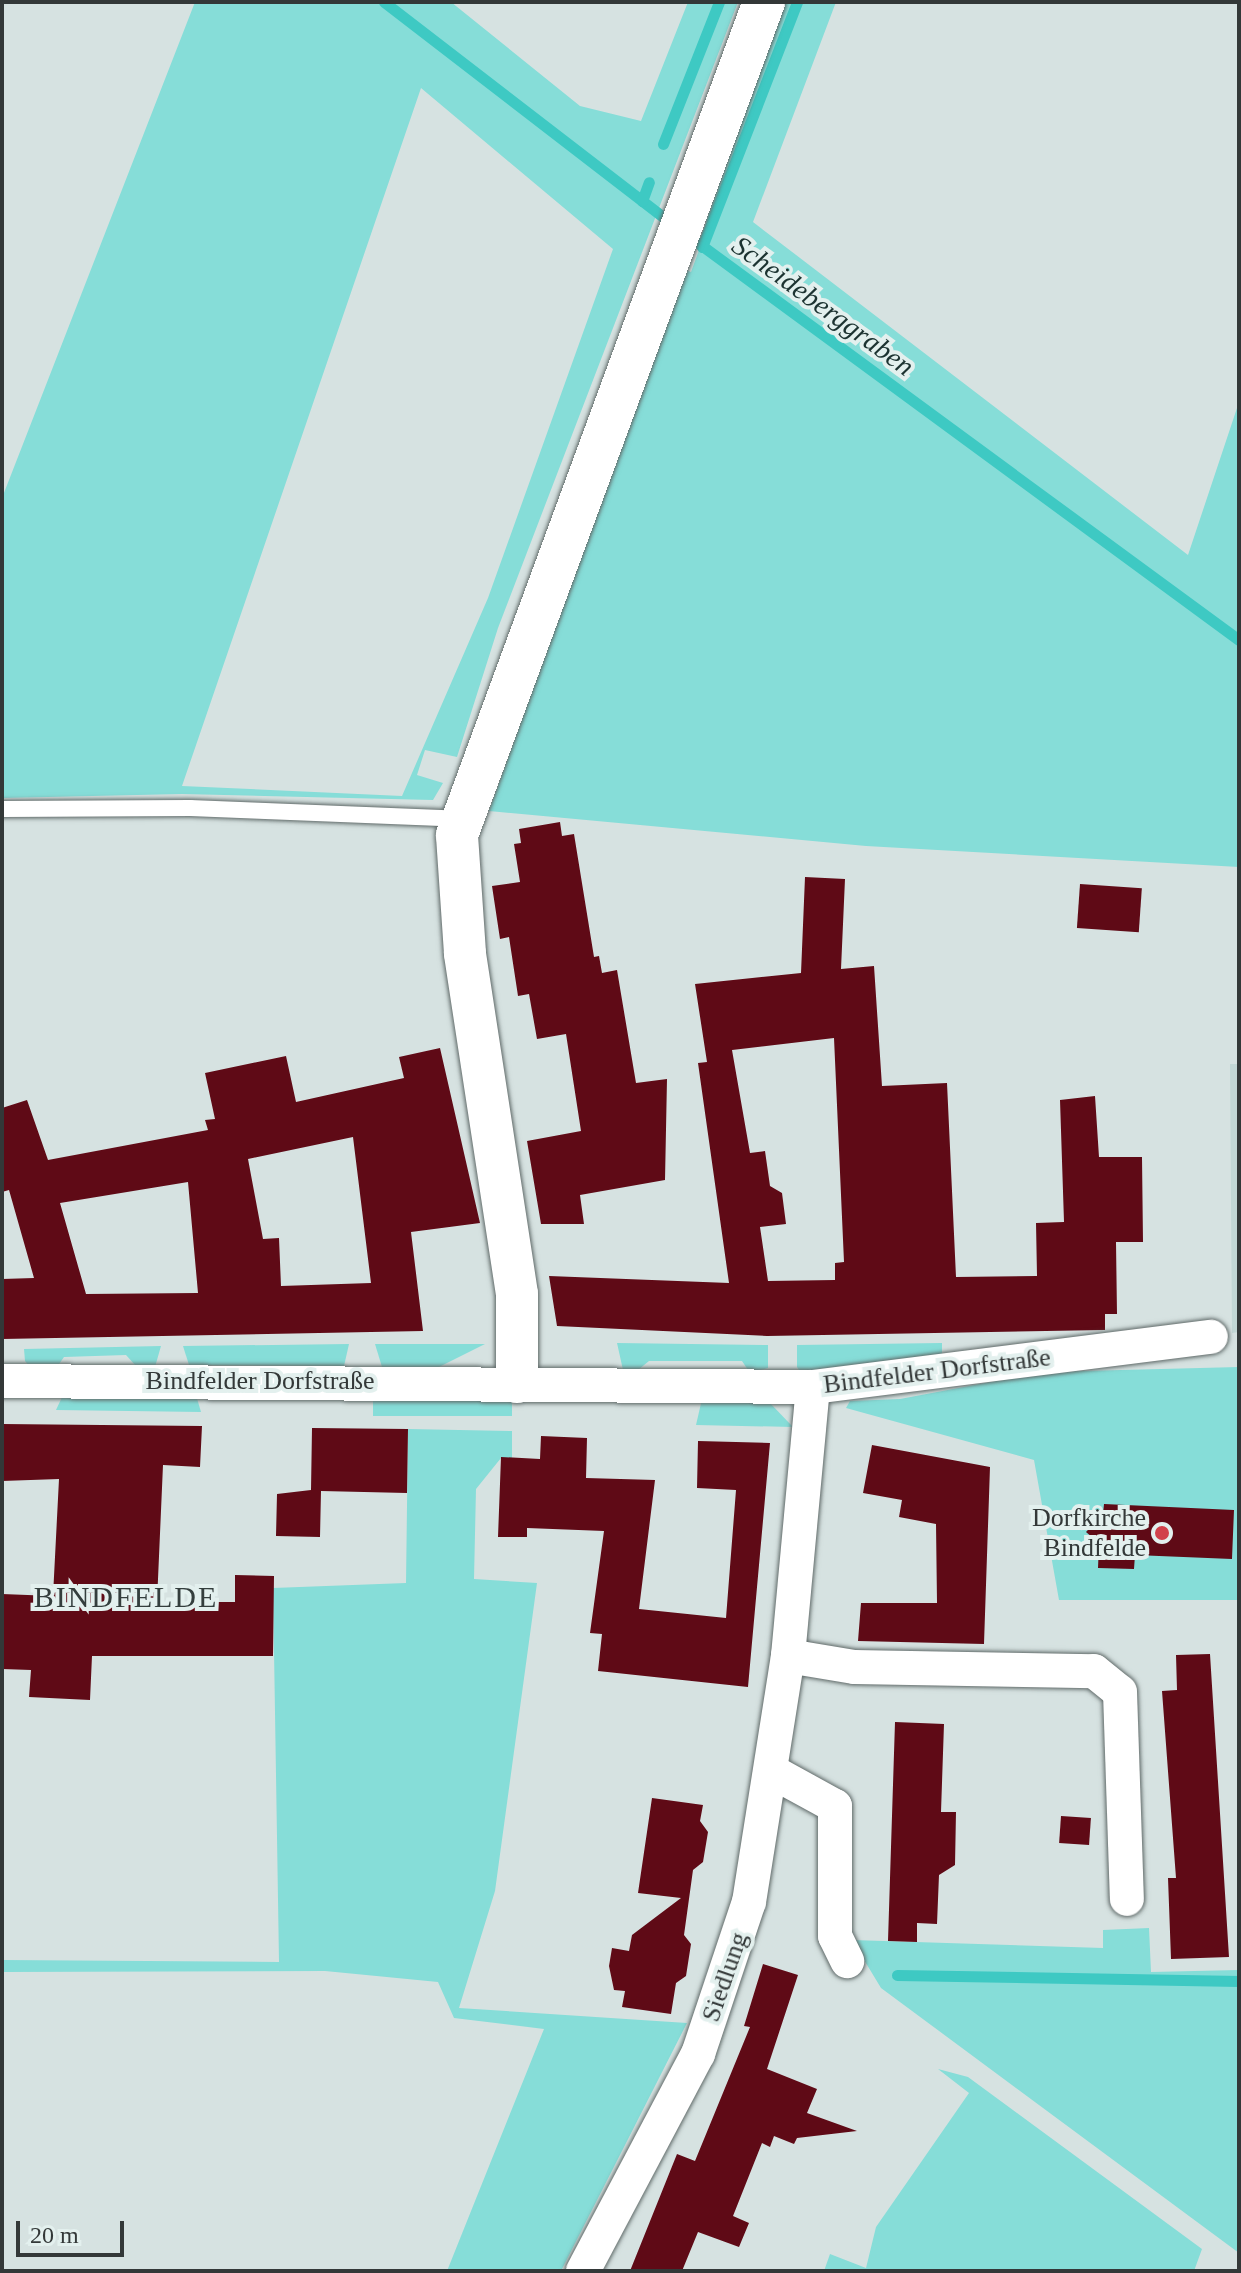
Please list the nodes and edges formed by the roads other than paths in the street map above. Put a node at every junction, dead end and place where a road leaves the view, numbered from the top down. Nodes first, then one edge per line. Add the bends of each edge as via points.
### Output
1 (764, 2) edge
2 (2, 809) edge
3 (459, 827) junction
4 (1211, 1337) dead end
5 (2, 1381) edge
6 (517, 1382) junction
7 (813, 1387) junction
8 (788, 1656) junction
9 (771, 1771) junction
10 (1127, 1899) dead end
11 (847, 1961) dead end
12 (583, 2271) edge

1 - 3 street
2 - 3 lane via 190,808
3 - 6 street via 465,953 517,1294
4 - 7 street, Bindfelder Dorfstraße
5 - 6 street, Bindfelder Dorfstraße
6 - 7 street, Bindfelder Dorfstraße
7 - 8 street, Siedlung
8 - 9 street, Siedlung
8 - 10 street via 854,1667 1094,1671 1120,1692
9 - 11 street via 835,1806 835,1936
9 - 12 street, Siedlung via 749,1902 729,1973 698,2054

